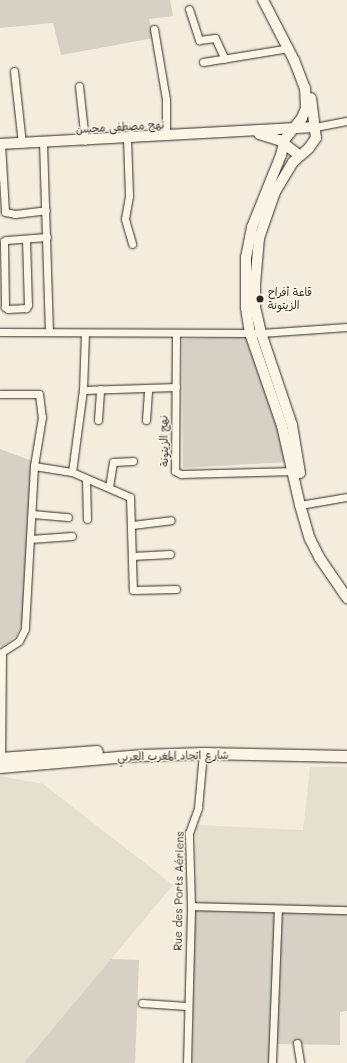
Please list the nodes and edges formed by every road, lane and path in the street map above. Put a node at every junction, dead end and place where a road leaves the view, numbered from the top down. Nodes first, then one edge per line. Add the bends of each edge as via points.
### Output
1 (263, 0) edge
2 (270, 0) edge
3 (188, 9) dead end
4 (154, 29) dead end
5 (289, 48) junction
6 (225, 59) junction
7 (203, 62) dead end
8 (14, 71) dead end
9 (79, 86) dead end
10 (347, 120) edge
11 (295, 127) junction
12 (315, 127) junction
13 (241, 133) junction
14 (166, 136) junction
15 (127, 138) junction
16 (85, 141) junction
17 (43, 142) junction
18 (0, 144) edge
19 (22, 144) junction
20 (284, 144) junction
21 (299, 155) junction
22 (46, 210) junction
23 (47, 237) junction
24 (26, 239) junction
25 (132, 244) dead end
26 (2, 262) edge
27 (347, 327) edge
28 (49, 331) junction
29 (0, 332) edge
30 (256, 333) junction
31 (85, 334) junction
32 (176, 334) junction
33 (176, 387) junction
34 (148, 388) junction
35 (100, 389) junction
36 (83, 390) junction
37 (0, 394) edge
38 (98, 420) dead end
39 (146, 420) dead end
40 (133, 461) dead end
41 (34, 466) junction
42 (296, 471) junction
43 (72, 472) junction
44 (86, 478) junction
45 (109, 487) junction
46 (347, 497) edge
47 (302, 508) junction
48 (32, 514) junction
49 (68, 517) dead end
50 (87, 519) dead end
51 (171, 520) dead end
52 (132, 525) junction
53 (72, 536) dead end
54 (30, 539) junction
55 (170, 554) dead end
56 (132, 556) junction
57 (176, 589) dead end
58 (347, 598) edge
59 (347, 749) edge
60 (203, 753) junction
61 (347, 756) edge
62 (0, 761) edge
63 (191, 906) junction
64 (278, 909) junction
65 (347, 910) edge
66 (142, 1003) dead end
67 (187, 1006) junction
68 (297, 1043) dead end
69 (187, 1063) edge
70 (272, 1063) edge
71 (300, 1063) edge

1 - 5 main road
2 - 12 main road via 305,76
3 - 6 street via 199,40 216,38
4 - 14 street via 166,98
5 - 6 street
5 - 11 main road via 305,88 304,114
6 - 7 street
8 - 19 street
9 - 16 street
10 - 12 street
11 - 12 main road, نهج مصطفى محسن
11 - 13 main road, نهج مصطفى محسن
11 - 20 main road via 288,133
12 - 21 main road via 314,142
13 - 14 main road, نهج مصطفى محسن
13 - 20 main road, نهج مصطفى محسن via 267,135
14 - 15 main road, نهج مصطفى محسن
15 - 16 main road, نهج مصطفى محسن
15 - 25 street via 130,196 125,218
16 - 17 main road, نهج مصطفى محسن
17 - 19 main road, نهج مصطفى محسن
17 - 22 street
18 - 19 main road, نهج مصطفى محسن
18 - 22 street via 5,212 15,214
20 - 21 main road, نهج مصطفى محسن
20 - 30 main road via 250,237 245,299
21 - 30 main road via 275,192 259,238
22 - 23 street
23 - 24 street
23 - 28 street
24 - 26 street via 4,241
24 - 26 street via 26,308 4,306
27 - 30 street
28 - 29 street
28 - 31 street
30 - 32 street
30 - 42 main road via 292,425
31 - 32 street
31 - 36 street
32 - 33 street, نهج الزيتونة
33 - 34 street
33 - 42 street, نهج الزيتونة via 173,459 177,473
34 - 35 street
34 - 39 street
35 - 36 street
35 - 38 street
36 - 43 street
37 - 41 street via 41,395 42,417
40 - 45 street via 114,461
41 - 43 street
41 - 48 street
42 - 47 main road
43 - 44 street
44 - 45 street
44 - 50 street
45 - 52 street via 130,497
46 - 47 street
47 - 58 main road via 314,549
48 - 49 street
48 - 54 street
51 - 52 street
52 - 56 street
53 - 54 street
54 - 62 street via 25,629 18,641 2,652
55 - 56 street
56 - 57 street via 133,590
59 - 62 main road, شارع اتحاد المغرب العربي via 183,747
60 - 61 main road, شارع اتحاد المغرب العربي
60 - 62 main road, شارع اتحاد المغرب العربي
60 - 63 street, Rue des Ports Aériens via 198,808 189,834
63 - 64 street
63 - 67 street, Rue des Ports Aériens
64 - 65 street
64 - 70 street
66 - 67 street
67 - 69 street, Rue des Ports Aériens
68 - 71 street

